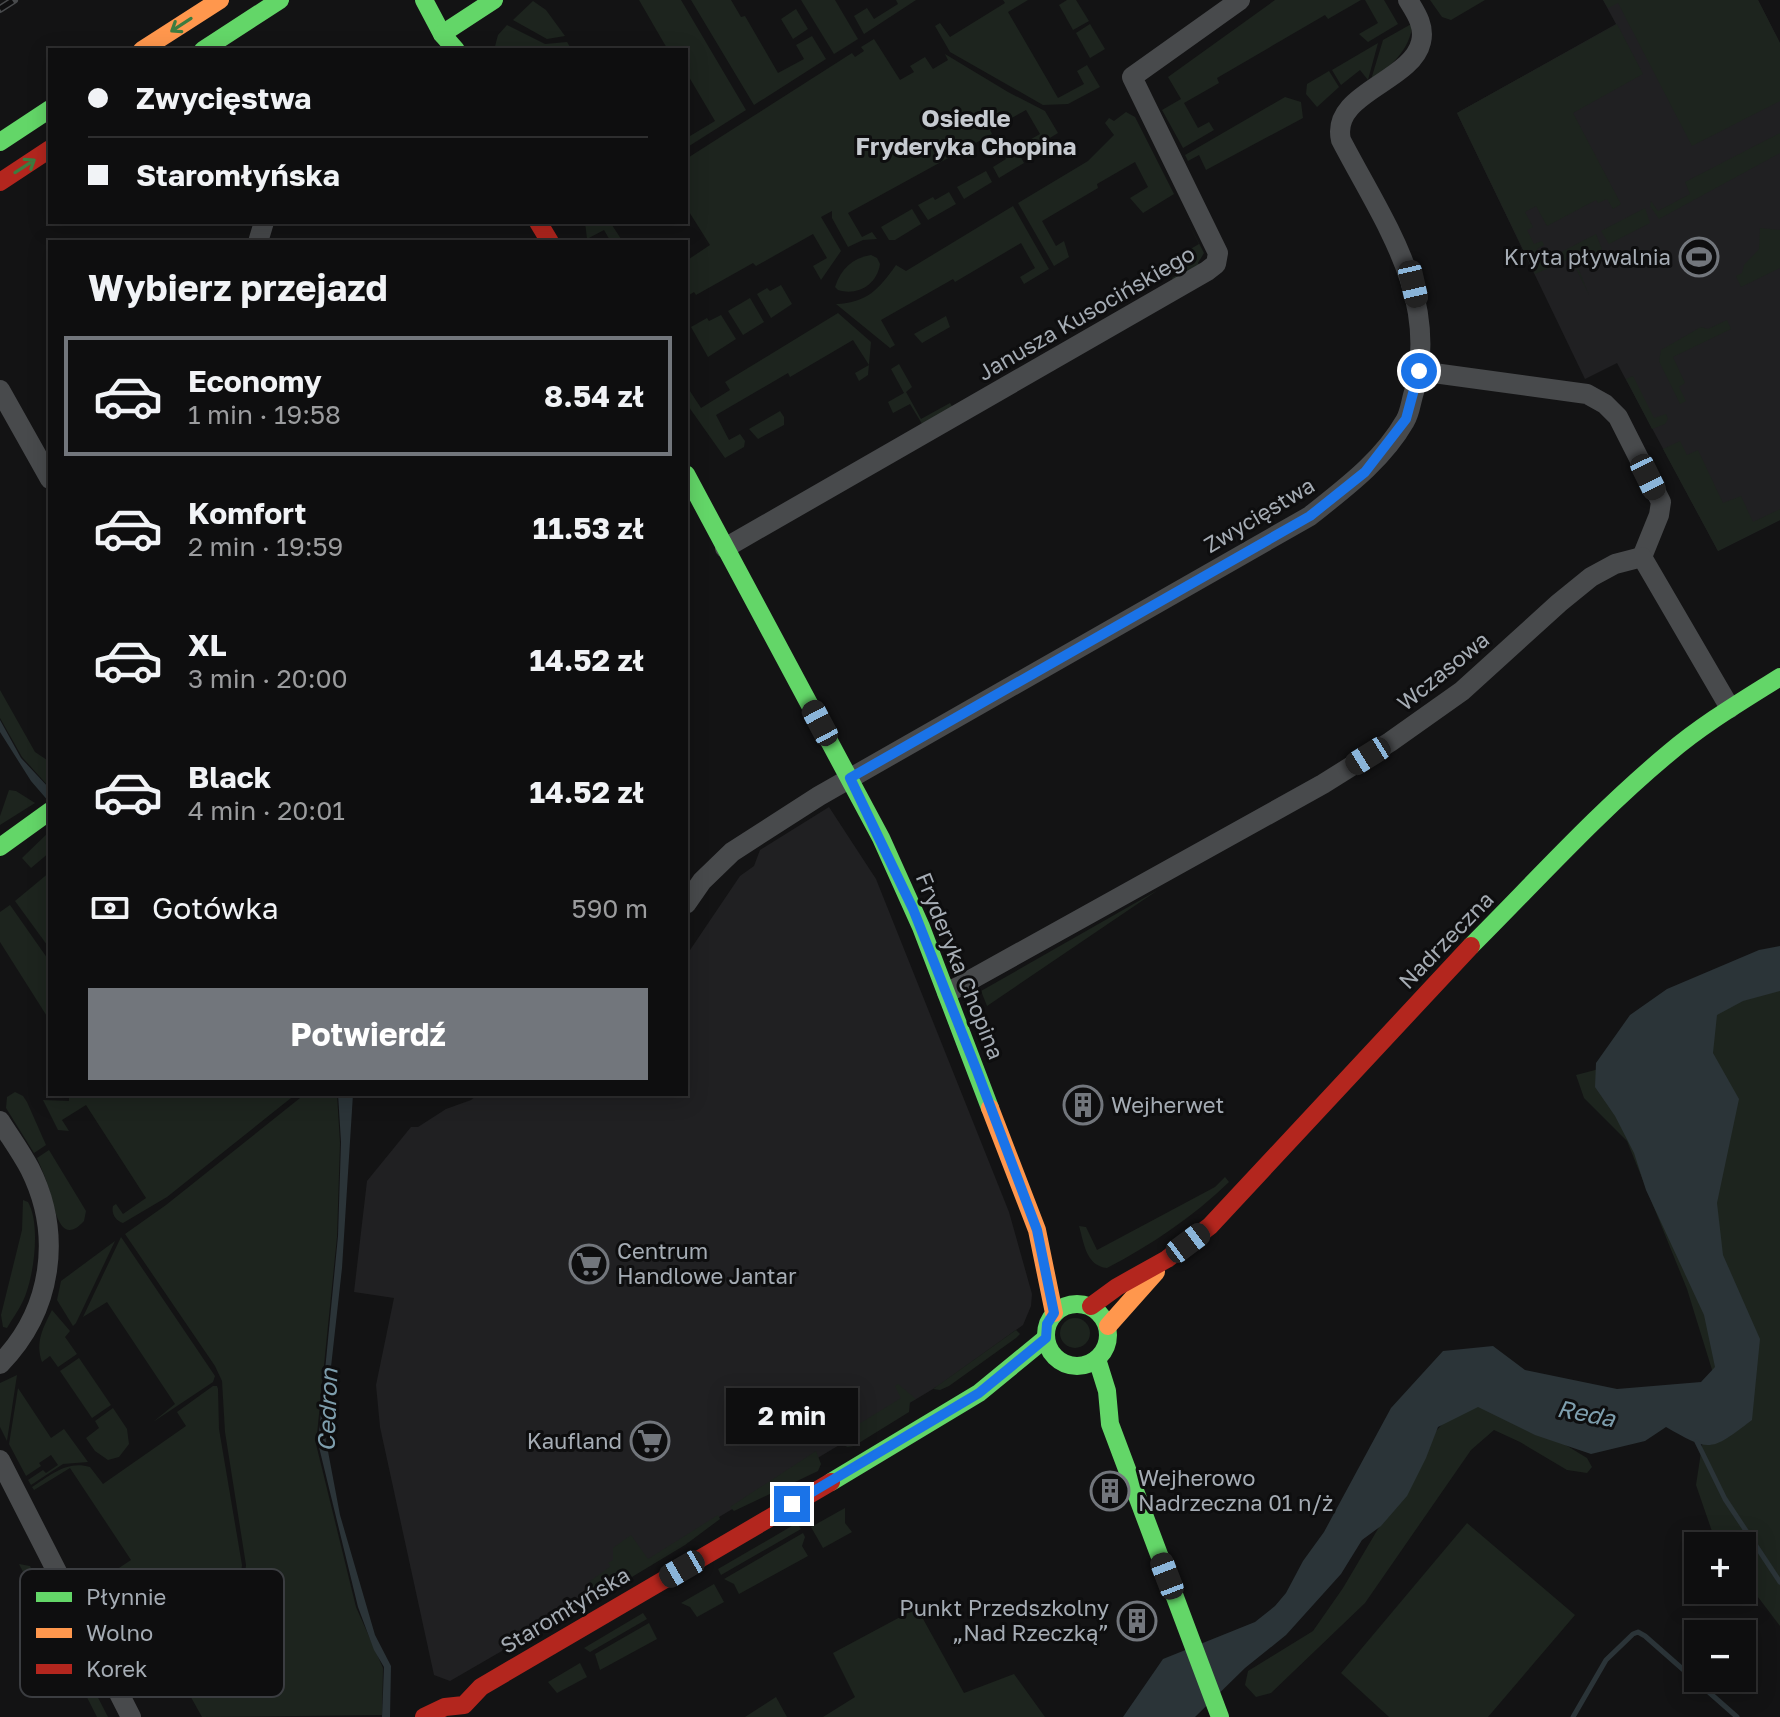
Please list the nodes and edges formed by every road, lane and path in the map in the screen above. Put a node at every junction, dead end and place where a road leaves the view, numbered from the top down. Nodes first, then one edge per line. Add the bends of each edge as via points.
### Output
1 (220, 0) edge
2 (280, 0) edge
3 (424, 0) edge
4 (494, 0) edge
5 (1240, 0) edge
6 (1408, 0) edge
7 (444, 42) edge
8 (145, 48) edge
9 (206, 48) edge
10 (48, 110) edge
11 (0, 142) edge
12 (48, 150) edge
13 (0, 182) edge
14 (1419, 371) junction
15 (0, 390) edge
16 (48, 475) edge
17 (688, 478) edge
18 (725, 548) junction
19 (1642, 557) junction
20 (1780, 677) edge
21 (1730, 708) junction
22 (850, 778) junction
23 (42, 816) edge
24 (0, 847) edge
25 (694, 880) edge
26 (947, 993) junction
27 (0, 1121) edge
28 (1037, 1230) junction
29 (1167, 1259) junction
30 (1084, 1304) junction
31 (1054, 1313) junction
32 (1108, 1326) junction
33 (1046, 1338) junction
34 (1056, 1358) junction
35 (1097, 1359) junction
36 (0, 1364) edge
37 (1076, 1366) junction
38 (979, 1393) junction
39 (1110, 1424) junction
40 (0, 1460) edge
41 (56, 1569) edge
42 (121, 1697) edge
43 (131, 1717) edge
44 (424, 1717) edge
45 (1220, 1717) edge

1 -> 8 main road
2 - 9 main road
3 - 7 main road
4 - 7 main road
5 - 18 street, Janusza Kusocińskiego via 1132,77 1218,253 1216,264
6 - 14 street, Zwycięstwa via 1421,25 1421,43 1413,57 1345,113 1339,126 1341,140 1413,284 1421,332
10 - 11 main road
13 -> 12 main road
14 - 19 street via 1587,394 1605,404 1618,417 1661,502
14 - 22 street, Zwycięstwa via 1406,419 1365,472 1310,516
15 - 16 street
17 - 18 main road, Fryderyka Chopina
18 - 22 main road, Fryderyka Chopina
19 - 21 street
19 - 26 street, Wczasowa via 1591,577 1462,691 1390,742
20 - 21 main road, Nadrzeczna
21 - 29 main road, Nadrzeczna via 1605,810 1210,1226
22 - 25 street, Zwycięstwa
22 - 26 main road, Fryderyka Chopina
23 - 24 main road
26 - 28 main road, Fryderyka Chopina
27 - 36 street via 38,1188 50,1244 47,1279 30,1326
28 - 30 main road, Fryderyka Chopina
28 - 31 main road, Fryderyka Chopina
29 - 30 main road, Nadrzeczna
29 - 32 main road, Nadrzeczna
30 - 31 main road via 1069,1304
30 - 32 main road via 1101,1314
31 - 33 main road
32 - 35 main road via 1105,1350
33 - 34 main road
33 - 38 main road, Staromłyńska
34 - 37 main road
34 - 38 main road, Staromłyńska
35 - 37 main road
35 - 39 main road
37 - 39 main road
38 - 44 main road, Staromłyńska via 481,1687 457,1690 445,1707
39 - 45 main road
40 - 41 street
42 - 43 street

